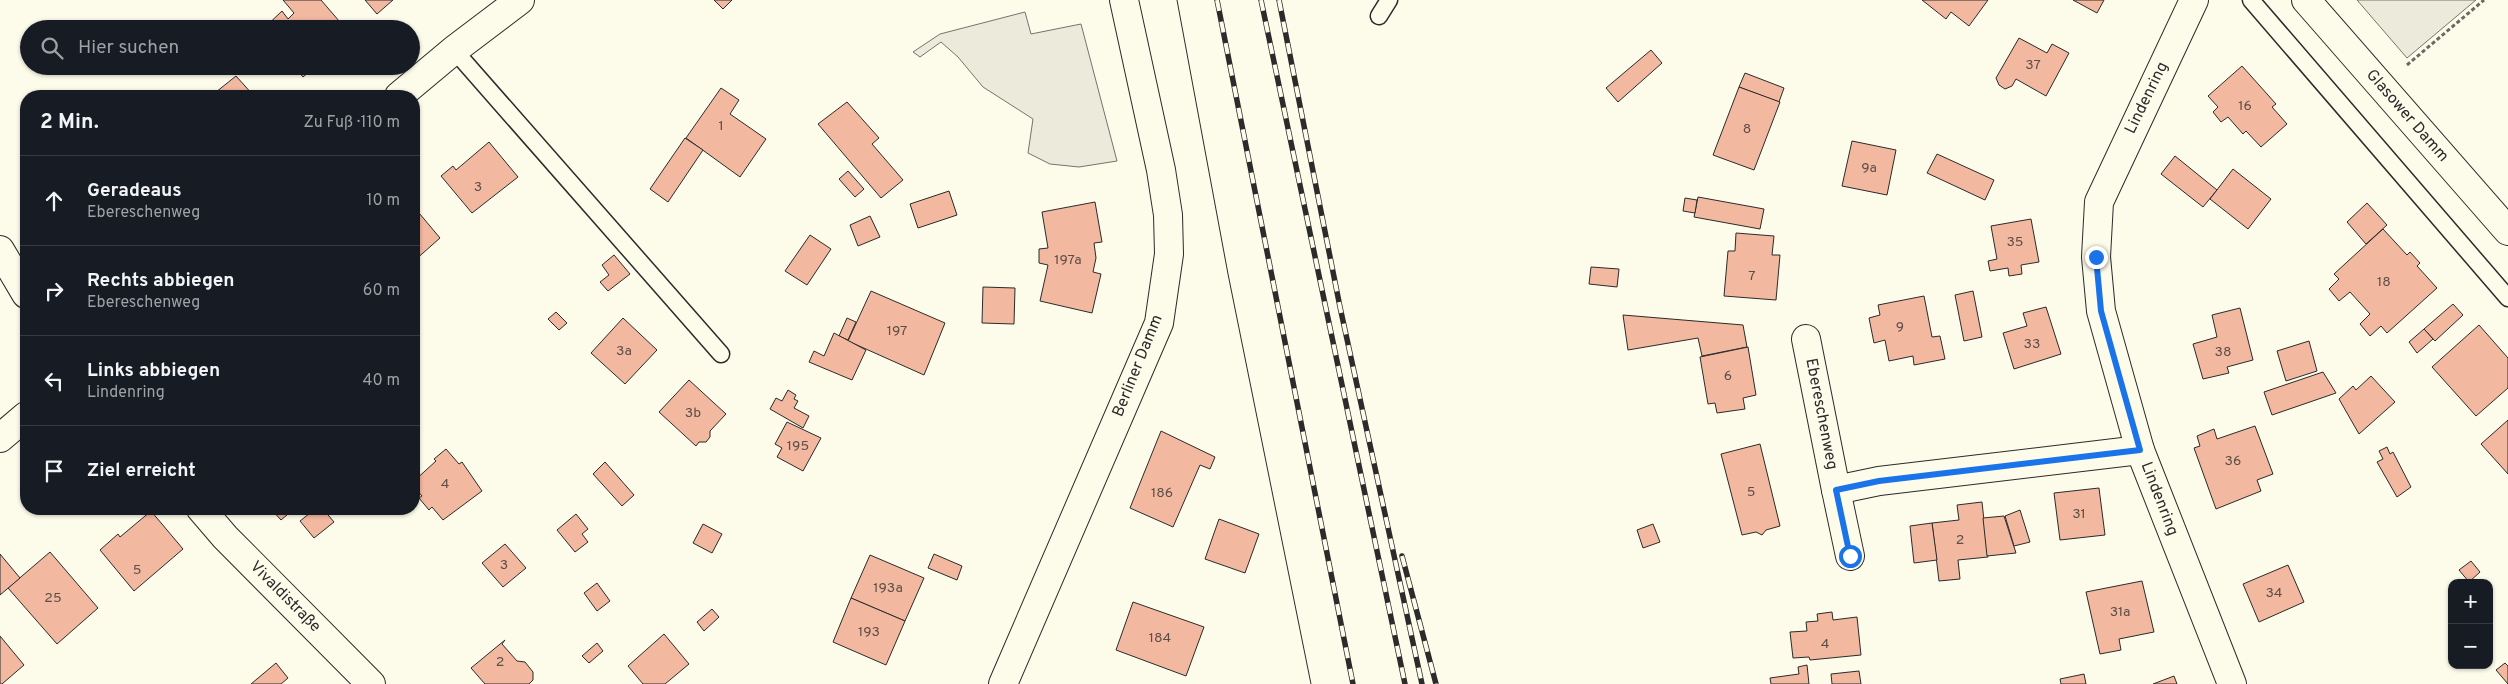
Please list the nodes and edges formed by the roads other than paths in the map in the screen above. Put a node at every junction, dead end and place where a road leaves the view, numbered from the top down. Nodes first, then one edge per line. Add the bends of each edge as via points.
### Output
1 (520, 0) edge
2 (1124, 0) edge
3 (1389, 0) edge
4 (2194, 0) edge
5 (2251, 0) edge
6 (2306, 0) edge
7 (1379, 16) dead end
8 (454, 50) junction
9 (407, 90) edge
10 (2508, 231) edge
11 (0, 250) edge
12 (20, 284) edge
13 (2508, 298) edge
14 (1806, 339) dead end
15 (720, 354) dead end
16 (20, 421) edge
17 (0, 438) edge
18 (2140, 450) junction
19 (1836, 490) junction
20 (206, 515) edge
21 (1850, 556) dead end
22 (371, 684) edge
23 (1003, 684) edge
24 (2232, 684) edge

1 - 8 street
2 - 23 street, Berliner Damm via 1162,170 1169,254 1165,290 1159,322
3 - 7 lane
4 - 18 street, Lindenring via 2099,202 2096,257 2101,311
5 - 13 lane
6 - 10 street, Glasower Damm
8 - 9 street
8 - 15 lane
11 - 12 street
14 - 19 street, Ebereschenweg
16 - 17 street
18 - 19 street, Ebereschenweg via 1879,481
18 - 24 street, Lindenring
19 - 21 street, Ebereschenweg
20 - 22 street, Vivaldistraße

